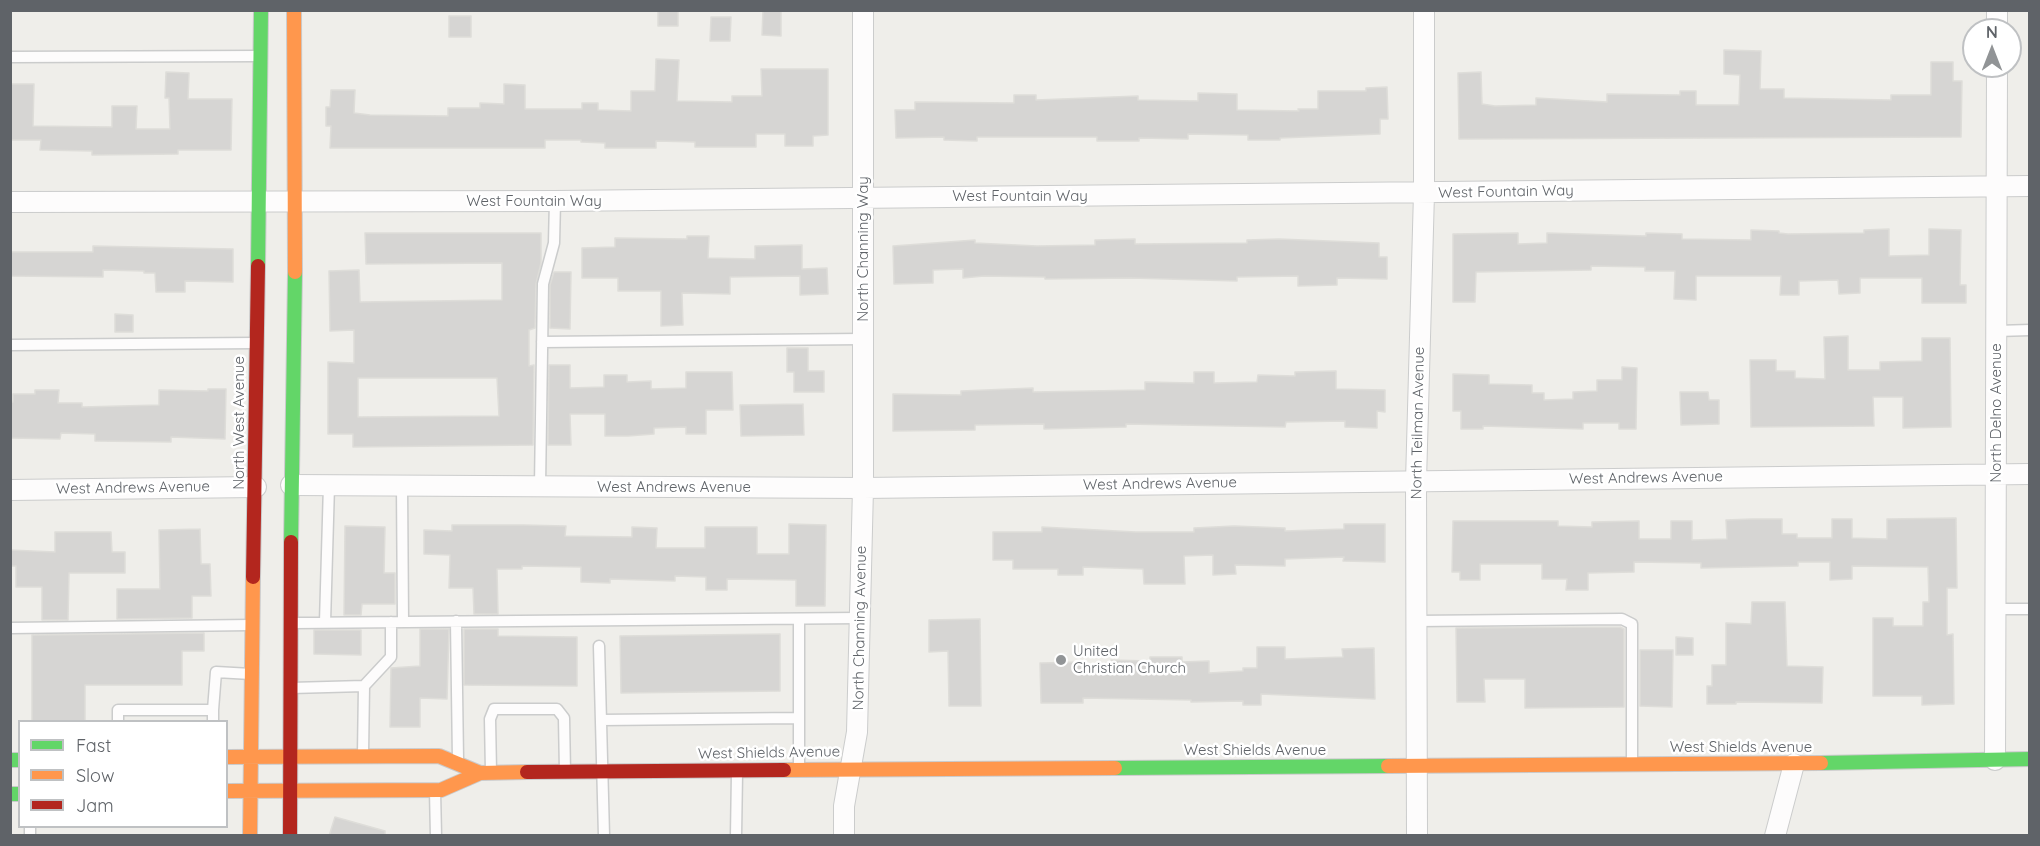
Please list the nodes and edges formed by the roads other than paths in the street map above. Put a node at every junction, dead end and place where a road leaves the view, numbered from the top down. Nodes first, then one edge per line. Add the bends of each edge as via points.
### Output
1 (261, 10) edge
2 (294, 10) edge
3 (863, 10) edge
4 (1425, 10) edge
5 (261, 56) junction
6 (10, 57) edge
7 (1997, 78) edge
8 (1997, 186) junction
9 (2030, 186) edge
10 (1424, 193) junction
11 (863, 198) junction
12 (259, 199) junction
13 (296, 200) junction
14 (555, 201) junction
15 (10, 202) edge
16 (2030, 330) edge
17 (1997, 331) junction
18 (862, 339) junction
19 (542, 342) junction
20 (256, 343) junction
21 (10, 345) edge
22 (1996, 474) junction
23 (2030, 474) edge
24 (1416, 481) junction
25 (291, 485) junction
26 (329, 485) junction
27 (402, 486) junction
28 (540, 486) junction
29 (256, 487) junction
30 (863, 488) junction
31 (10, 490) edge
32 (1995, 609) junction
33 (2030, 609) edge
34 (859, 618) junction
35 (799, 619) junction
36 (456, 621) junction
37 (1417, 621) junction
38 (324, 622) junction
39 (397, 622) junction
40 (291, 623) junction
41 (251, 625) junction
42 (10, 628) edge
43 (599, 646) dead end
44 (251, 674) junction
45 (364, 686) junction
46 (291, 688) junction
47 (213, 716) edge
48 (798, 718) junction
49 (117, 720) edge
50 (601, 720) junction
51 (251, 756) junction
52 (291, 756) junction
53 (363, 756) junction
54 (228, 757) edge
55 (2030, 759) edge
56 (1995, 760) junction
57 (458, 763) junction
58 (1794, 764) junction
59 (1632, 765) junction
60 (1418, 766) junction
61 (850, 768) junction
62 (799, 769) junction
63 (737, 770) junction
64 (603, 771) junction
65 (486, 772) junction
66 (565, 772) junction
67 (435, 790) junction
68 (228, 791) edge
69 (251, 791) junction
70 (291, 791) junction
71 (250, 836) edge
72 (290, 836) edge
73 (436, 836) edge
74 (604, 836) edge
75 (736, 836) edge
76 (844, 836) edge
77 (1417, 836) edge
78 (1775, 836) edge

1 - 5 main road, North West Avenue
2 - 13 main road
3 - 11 street, North Channing Way
4 - 10 street, North Teilman Avenue
5 - 6 lane
5 - 12 main road, North West Avenue
7 - 8 street, North Delno Avenue
8 - 9 street, West Fountain Way
8 - 10 street, West Fountain Way
8 - 17 street, North Delno Avenue
10 - 11 street, West Fountain Way
10 - 24 street, North Teilman Avenue
11 - 14 street, West Fountain Way
11 - 18 street, North Channing Way
12 - 13 street, West Fountain Way
12 - 15 street, West Fountain Way
12 - 20 main road, North West Avenue
13 - 14 street, West Fountain Way
13 - 25 main road
14 - 19 lane via 554,243 543,284
16 - 17 lane
17 - 22 street, North Delno Avenue
18 - 19 lane
18 - 30 street, North Channing Way
19 - 28 lane
20 - 21 lane
20 - 29 main road, North West Avenue
22 - 23 street, West Andrews Avenue
22 - 24 street, West Andrews Avenue
22 - 32 street, North Delno Avenue
24 - 30 street, West Andrews Avenue
24 - 37 street, North Teilman Avenue
25 - 26 street, West Andrews Avenue
25 - 40 main road
26 - 27 street, West Andrews Avenue
26 - 38 lane
27 - 28 street, West Andrews Avenue
27 - 39 lane
28 - 30 street, West Andrews Avenue
29 - 31 street, West Andrews Avenue
29 - 41 main road, North West Avenue
30 - 34 street, North Channing Avenue
32 - 33 lane
32 - 56 street, North Delno Avenue
34 - 35 lane
34 - 61 street, North Channing Avenue via 857,732
35 - 36 lane
35 - 48 lane
36 - 39 lane
36 - 57 lane
37 - 59 lane via 1622,619 1632,624
37 - 60 street, North Teilman Avenue
38 - 39 lane
38 - 40 lane
39 - 45 lane via 391,657
40 - 46 main road
41 - 42 lane
41 - 44 main road, North West Avenue
43 - 50 lane
44 - 47 lane via 216,672
44 - 51 main road, North West Avenue
45 - 46 lane
45 - 53 lane
46 - 52 main road
47 - 49 lane via 118,710
48 - 50 lane
48 - 62 lane
50 - 64 lane
51 - 52 main road, West Shields Avenue
51 - 54 main road, West Shields Avenue
51 - 69 main road, North West Avenue
52 - 53 main road, West Shields Avenue
52 - 70 main road
53 - 57 main road, West Shields Avenue via 439,756
55 - 56 main road, West Shields Avenue
56 - 58 main road, West Shields Avenue
57 - 65 main road, West Shields Avenue
58 - 59 main road, West Shields Avenue
58 - 78 street
59 - 60 main road, West Shields Avenue
60 - 61 main road, West Shields Avenue
60 - 77 street, North Teilman Avenue
61 - 62 main road, West Shields Avenue
61 - 76 street
62 - 63 main road, West Shields Avenue
63 - 64 main road, West Shields Avenue
63 - 75 lane
64 - 66 main road, West Shields Avenue
64 - 74 lane
65 - 66 main road, West Shields Avenue
65 - 66 lane via 494,709 557,709 564,718
65 - 67 main road, West Shields Avenue
67 - 70 main road, West Shields Avenue
67 - 73 lane
68 - 69 main road, West Shields Avenue
69 - 70 main road, West Shields Avenue
69 - 71 main road, North West Avenue
70 - 72 main road

